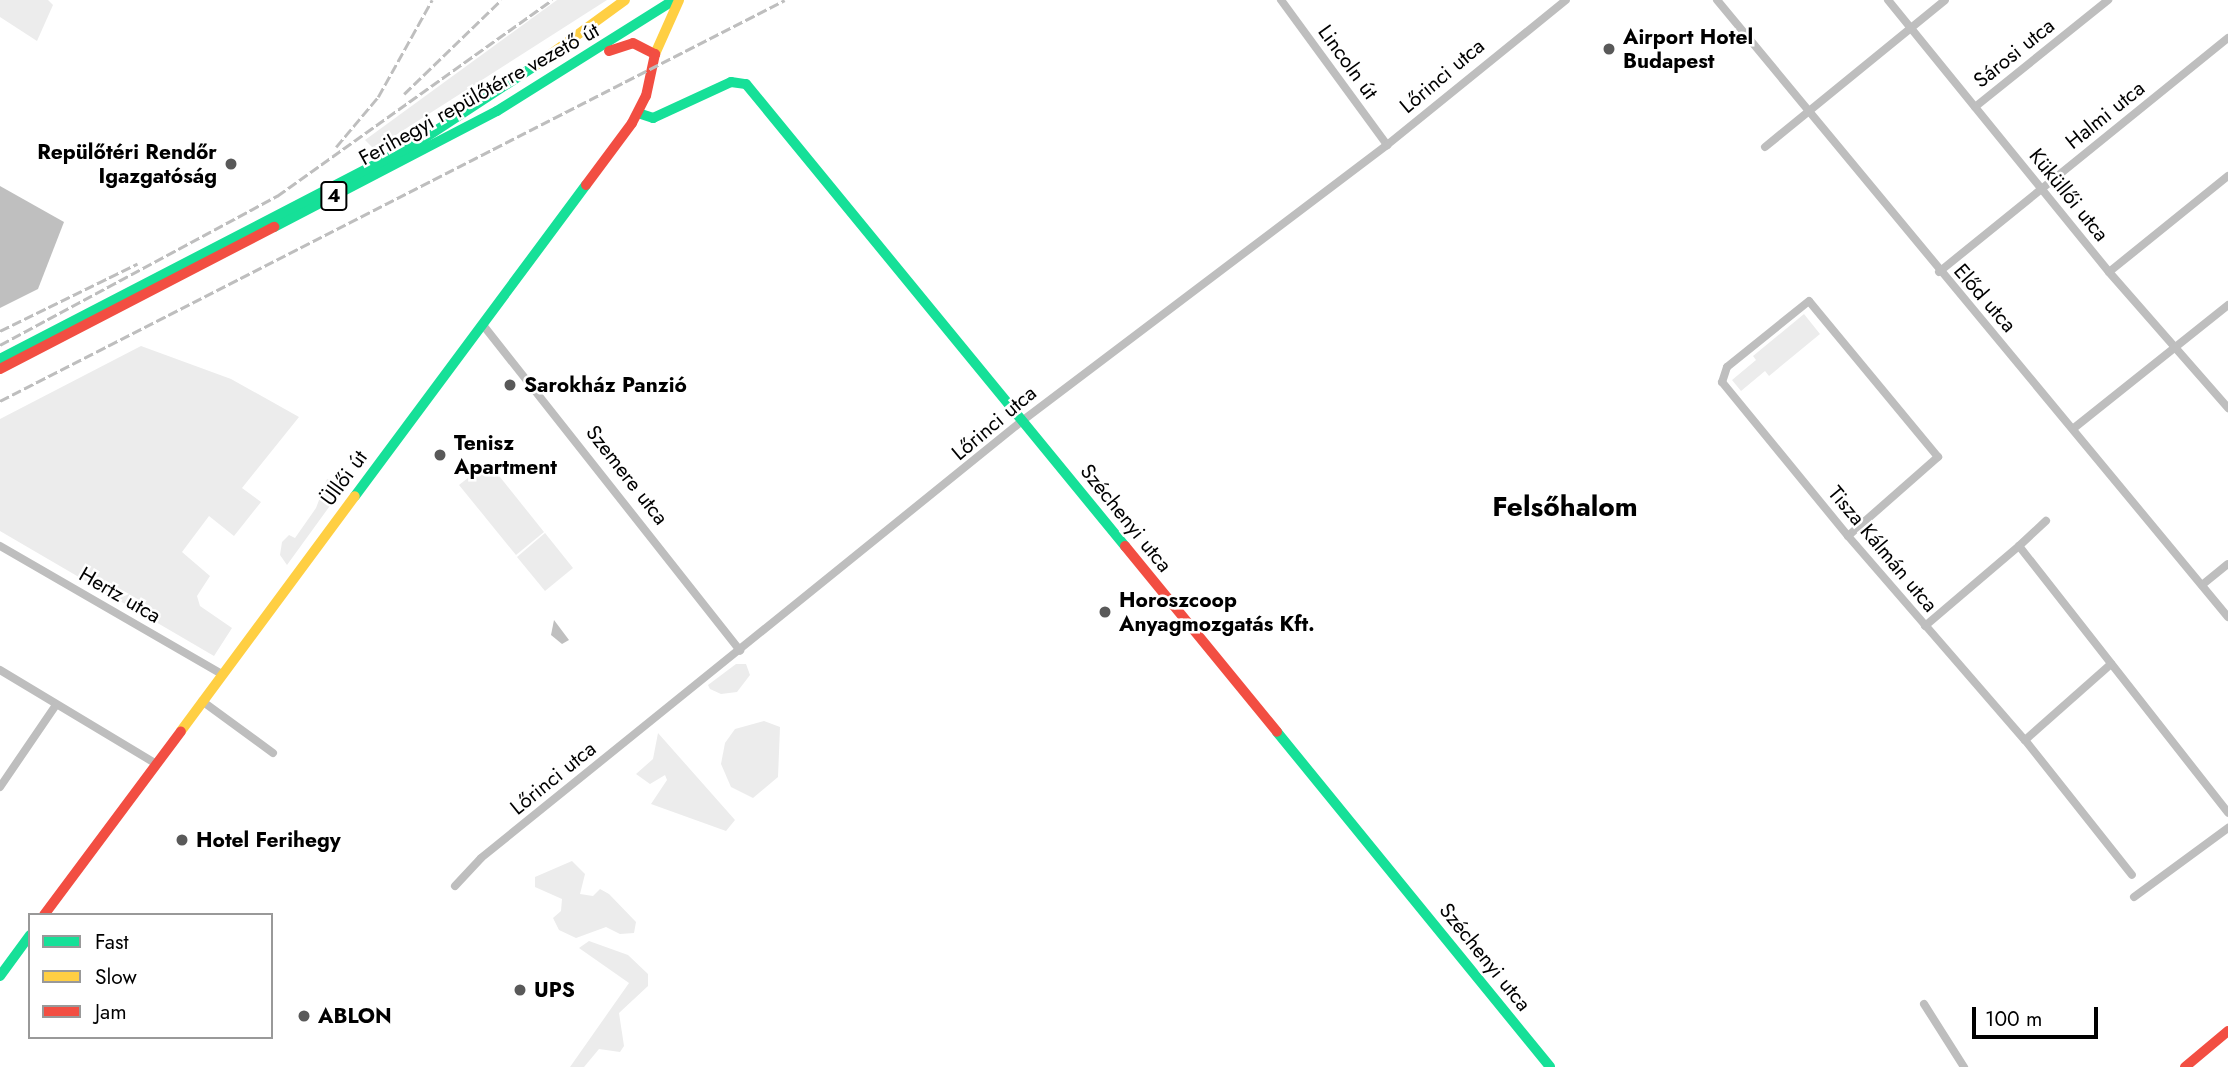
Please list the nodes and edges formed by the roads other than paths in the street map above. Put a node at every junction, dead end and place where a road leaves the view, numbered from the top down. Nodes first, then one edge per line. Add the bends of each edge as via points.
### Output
1 (625, 0) edge
2 (677, 0) edge
3 (1281, 0) edge
4 (1566, 0) edge
5 (1717, 0) edge
6 (1888, 0) edge
7 (1945, 0) edge
8 (2108, 0) edge
9 (663, 5) edge
10 (1910, 28) junction
11 (2228, 38) edge
12 (655, 54) junction
13 (586, 59) junction
14 (1975, 107) junction
15 (1806, 111) junction
16 (638, 113) junction
17 (1387, 145) junction
18 (1765, 147) dead end
19 (2228, 176) edge
20 (2041, 188) junction
21 (1939, 272) junction
22 (2109, 272) junction
23 (2228, 305) edge
24 (483, 325) junction
25 (2176, 346) junction
26 (0, 359) edge
27 (0, 369) edge
28 (2228, 408) edge
29 (1022, 421) junction
30 (2074, 428) junction
31 (2046, 521) dead end
32 (1849, 536) junction
33 (0, 546) edge
34 (2019, 546) junction
35 (2228, 564) edge
36 (2202, 585) junction
37 (2228, 617) edge
38 (1925, 626) junction
39 (740, 651) junction
40 (2111, 664) junction
41 (0, 670) edge
42 (222, 674) junction
43 (202, 701) junction
44 (56, 705) junction
45 (2025, 740) junction
46 (273, 753) dead end
47 (155, 763) junction
48 (0, 787) edge
49 (2228, 813) edge
50 (2228, 828) edge
51 (2132, 875) dead end
52 (455, 886) dead end
53 (2134, 897) dead end
54 (45, 913) edge
55 (28, 937) edge
56 (0, 976) edge
57 (1924, 1004) dead end
58 (2228, 1031) edge
59 (1550, 1067) edge
60 (1964, 1067) edge
61 (2185, 1067) edge

1 - 26 main road, Ferihegyi repülőtérre vezető út / 4 via 489,99 417,143
2 - 9 main road, Ferihegyi repülőtérre vezető út / 4
2 - 12 main road
3 - 17 street, Lincoln út
4 - 17 street, Lőrinci utca
5 - 15 street, Előd utca
6 - 10 street, Küküllői utca
7 - 10 street
8 - 14 street, Sárosi utca
9 - 12 main road
9 - 13 main road, Ferihegyi repülőtérre vezető út / 4
10 - 14 street, Küküllői utca
10 - 15 street
11 - 20 street, Halmi utca
12 - 13 main road via 633,43
12 - 16 main road, Üllői út
13 - 27 main road, Ferihegyi repülőtérre vezető út / 4 via 215,261
14 - 20 street, Küküllői utca
15 - 18 street
15 - 21 street, Előd utca
16 - 24 main road, Üllői út
16 - 29 main road, Széchenyi utca via 653,118 717,86 746,84
17 - 29 street, Lőrinci utca
19 - 22 street
20 - 21 street, Halmi utca
20 - 22 street, Küküllői utca
21 - 30 street, Előd utca
22 - 25 street, Küküllői utca
23 - 25 street
24 - 39 street, Szemere utca
24 - 42 main road, Üllői út
25 - 28 street, Küküllői utca
25 - 30 street
29 - 39 street, Lőrinci utca
29 - 59 main road, Széchenyi utca
30 - 36 street, Előd utca
31 - 34 street
32 - 32 street, Tisza Kálmán utca via 1721,378 1727,367 1809,301 1938,457
32 - 38 street, Tisza Kálmán utca
33 - 42 street, Hertz utca
34 - 38 street
34 - 40 street
35 - 36 street
36 - 37 street, Előd utca
38 - 45 street, Tisza Kálmán utca
39 - 52 street, Lőrinci utca via 481,858
40 - 45 street
40 - 49 street
41 - 44 street
42 - 43 main road, Üllői út
43 - 46 street
43 - 47 main road, Üllői út
44 - 47 street
44 - 48 street
45 - 51 street, Tisza Kálmán utca
47 - 54 main road, Üllői út
50 - 53 street
55 - 56 main road
57 - 60 street
58 - 61 main road

